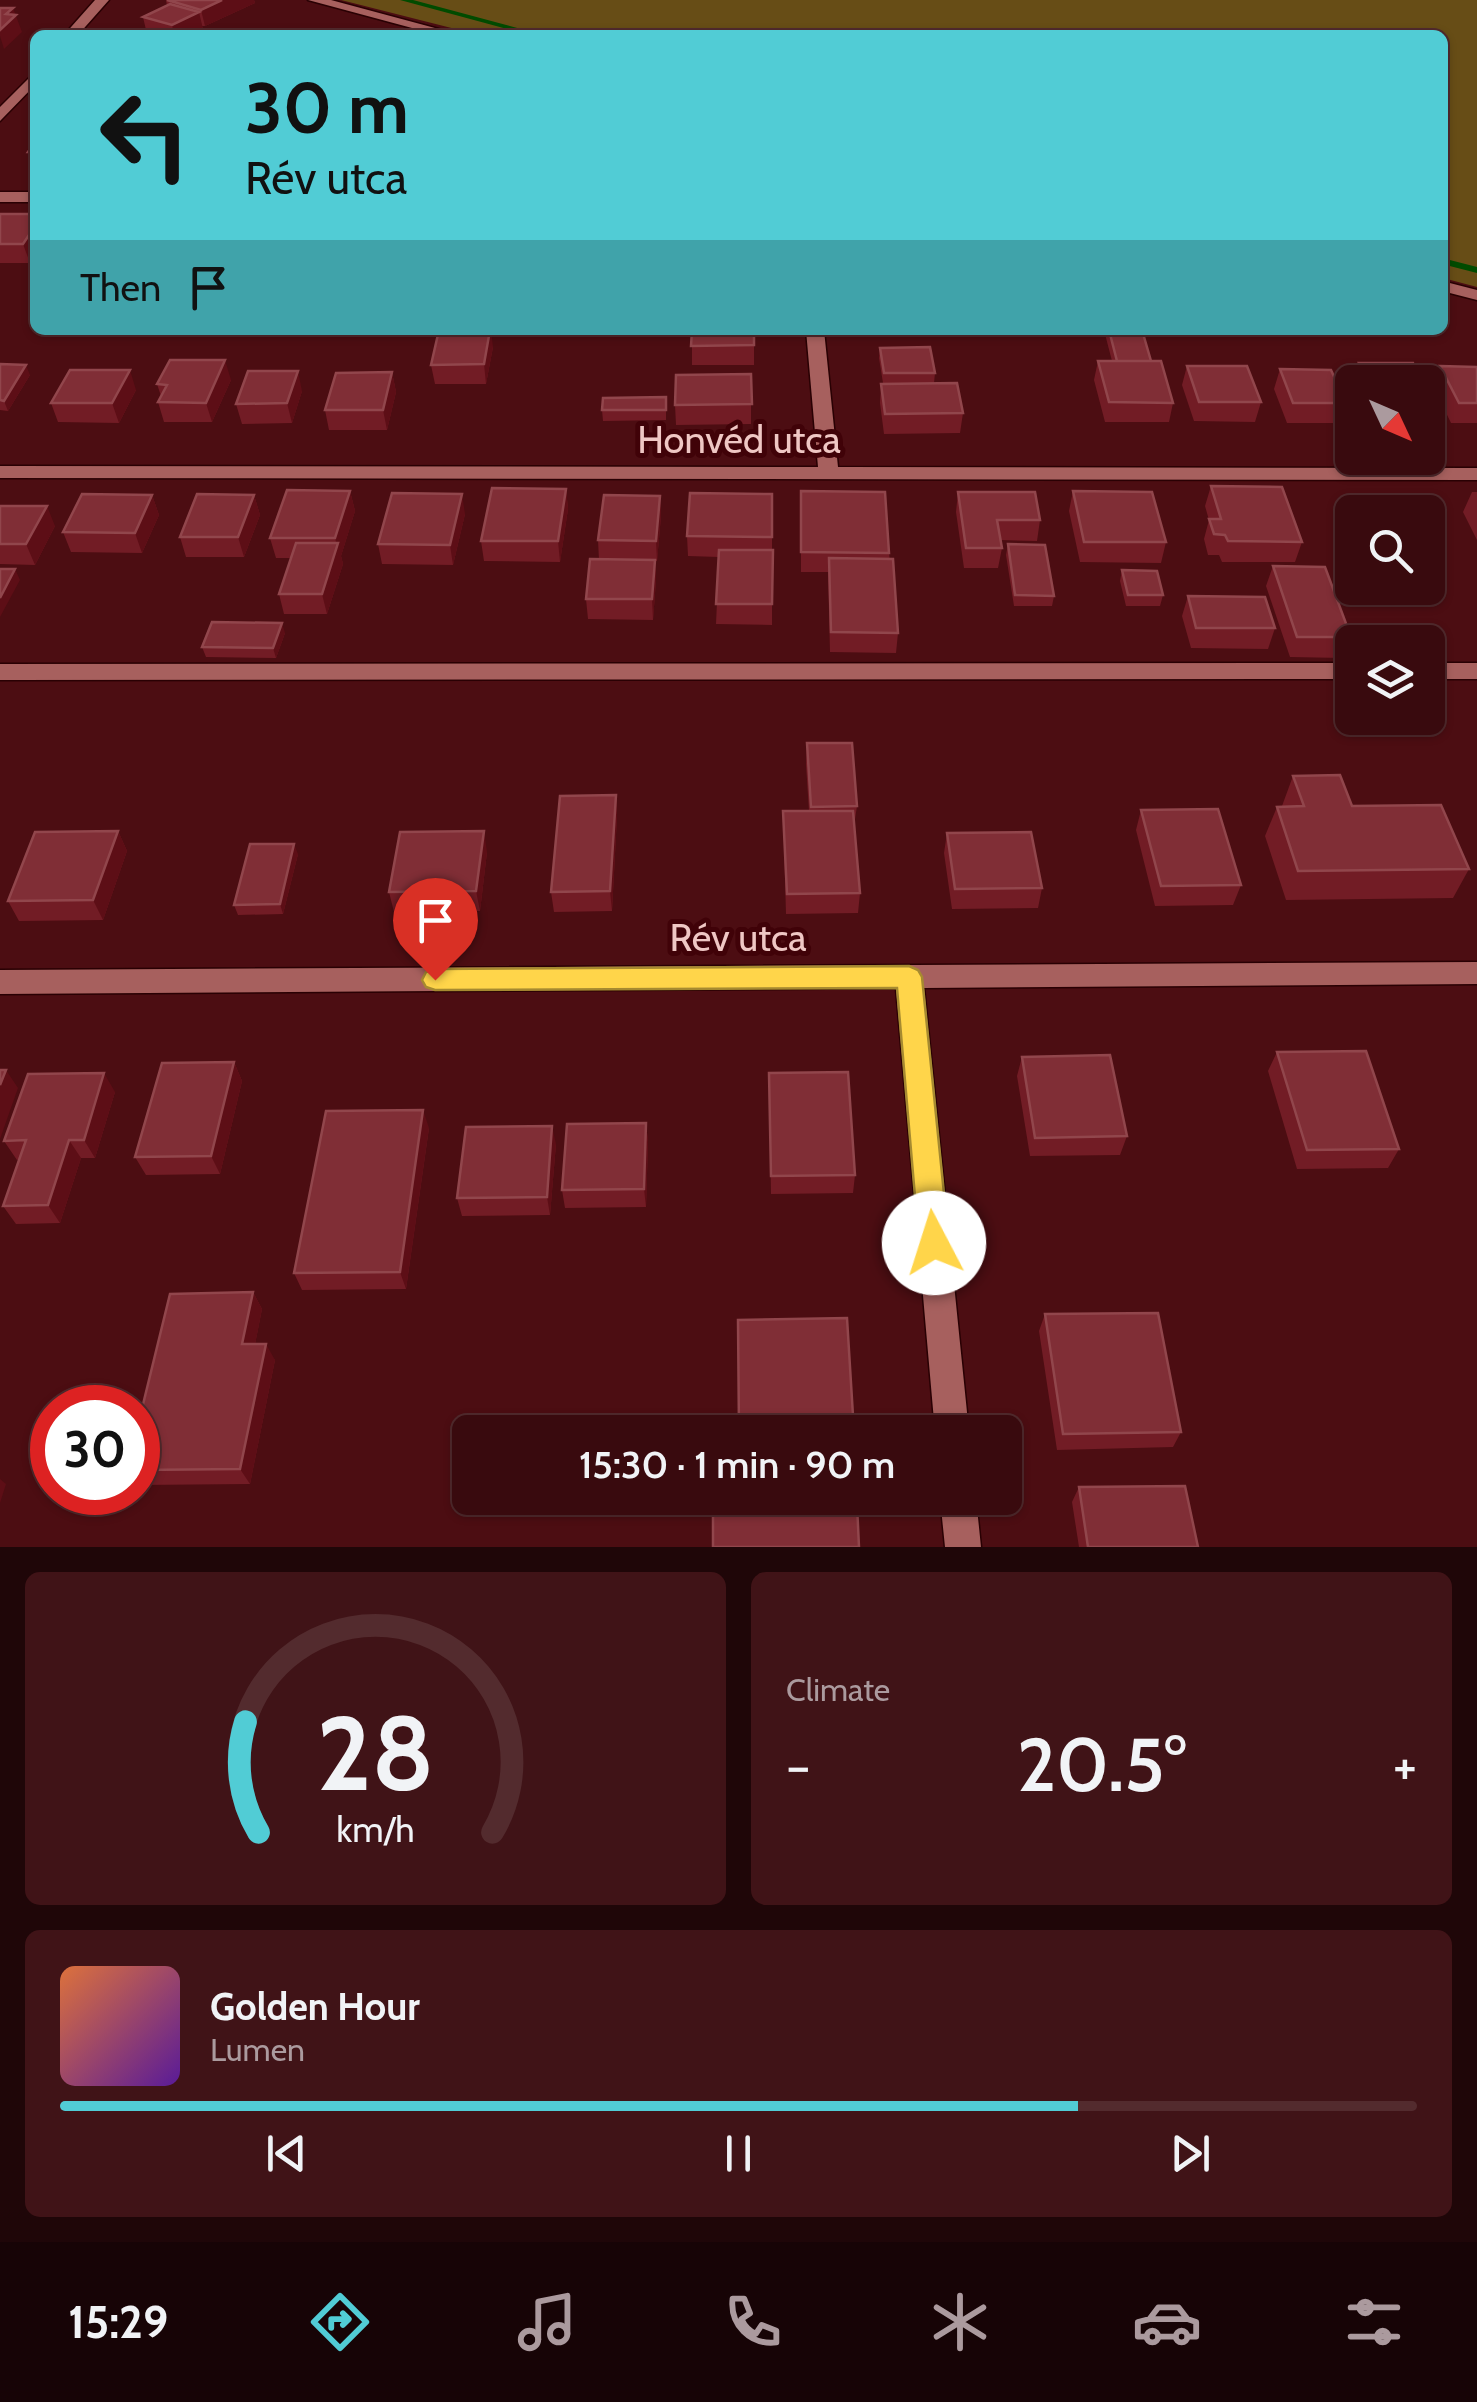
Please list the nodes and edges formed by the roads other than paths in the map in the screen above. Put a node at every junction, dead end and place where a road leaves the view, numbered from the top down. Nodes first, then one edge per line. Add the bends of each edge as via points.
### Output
1 (102, 0) edge
2 (315, 0) edge
3 (76, 30) edge
4 (434, 30) edge
5 (30, 82) edge
6 (0, 116) edge
7 (0, 197) edge
8 (30, 197) edge
9 (1448, 287) edge
10 (1477, 294) edge
11 (815, 335) edge
12 (0, 472) edge
13 (1477, 474) edge
14 (829, 475) junction
15 (1477, 670) edge
16 (1445, 671) edge
17 (0, 672) edge
18 (1335, 672) edge
19 (1477, 974) edge
20 (909, 977) junction
21 (0, 982) edge
22 (950, 1415) edge
23 (960, 1515) edge
24 (963, 1547) edge

1 - 3 street
2 - 4 street
5 - 6 street
7 - 8 street
9 - 10 street
11 - 14 street
12 - 14 street, Honvéd utca
13 - 14 street, Honvéd utca
15 - 16 street
17 - 18 street
19 - 20 street, Rév utca
20 - 21 street, Rév utca
20 - 22 street
23 - 24 street

